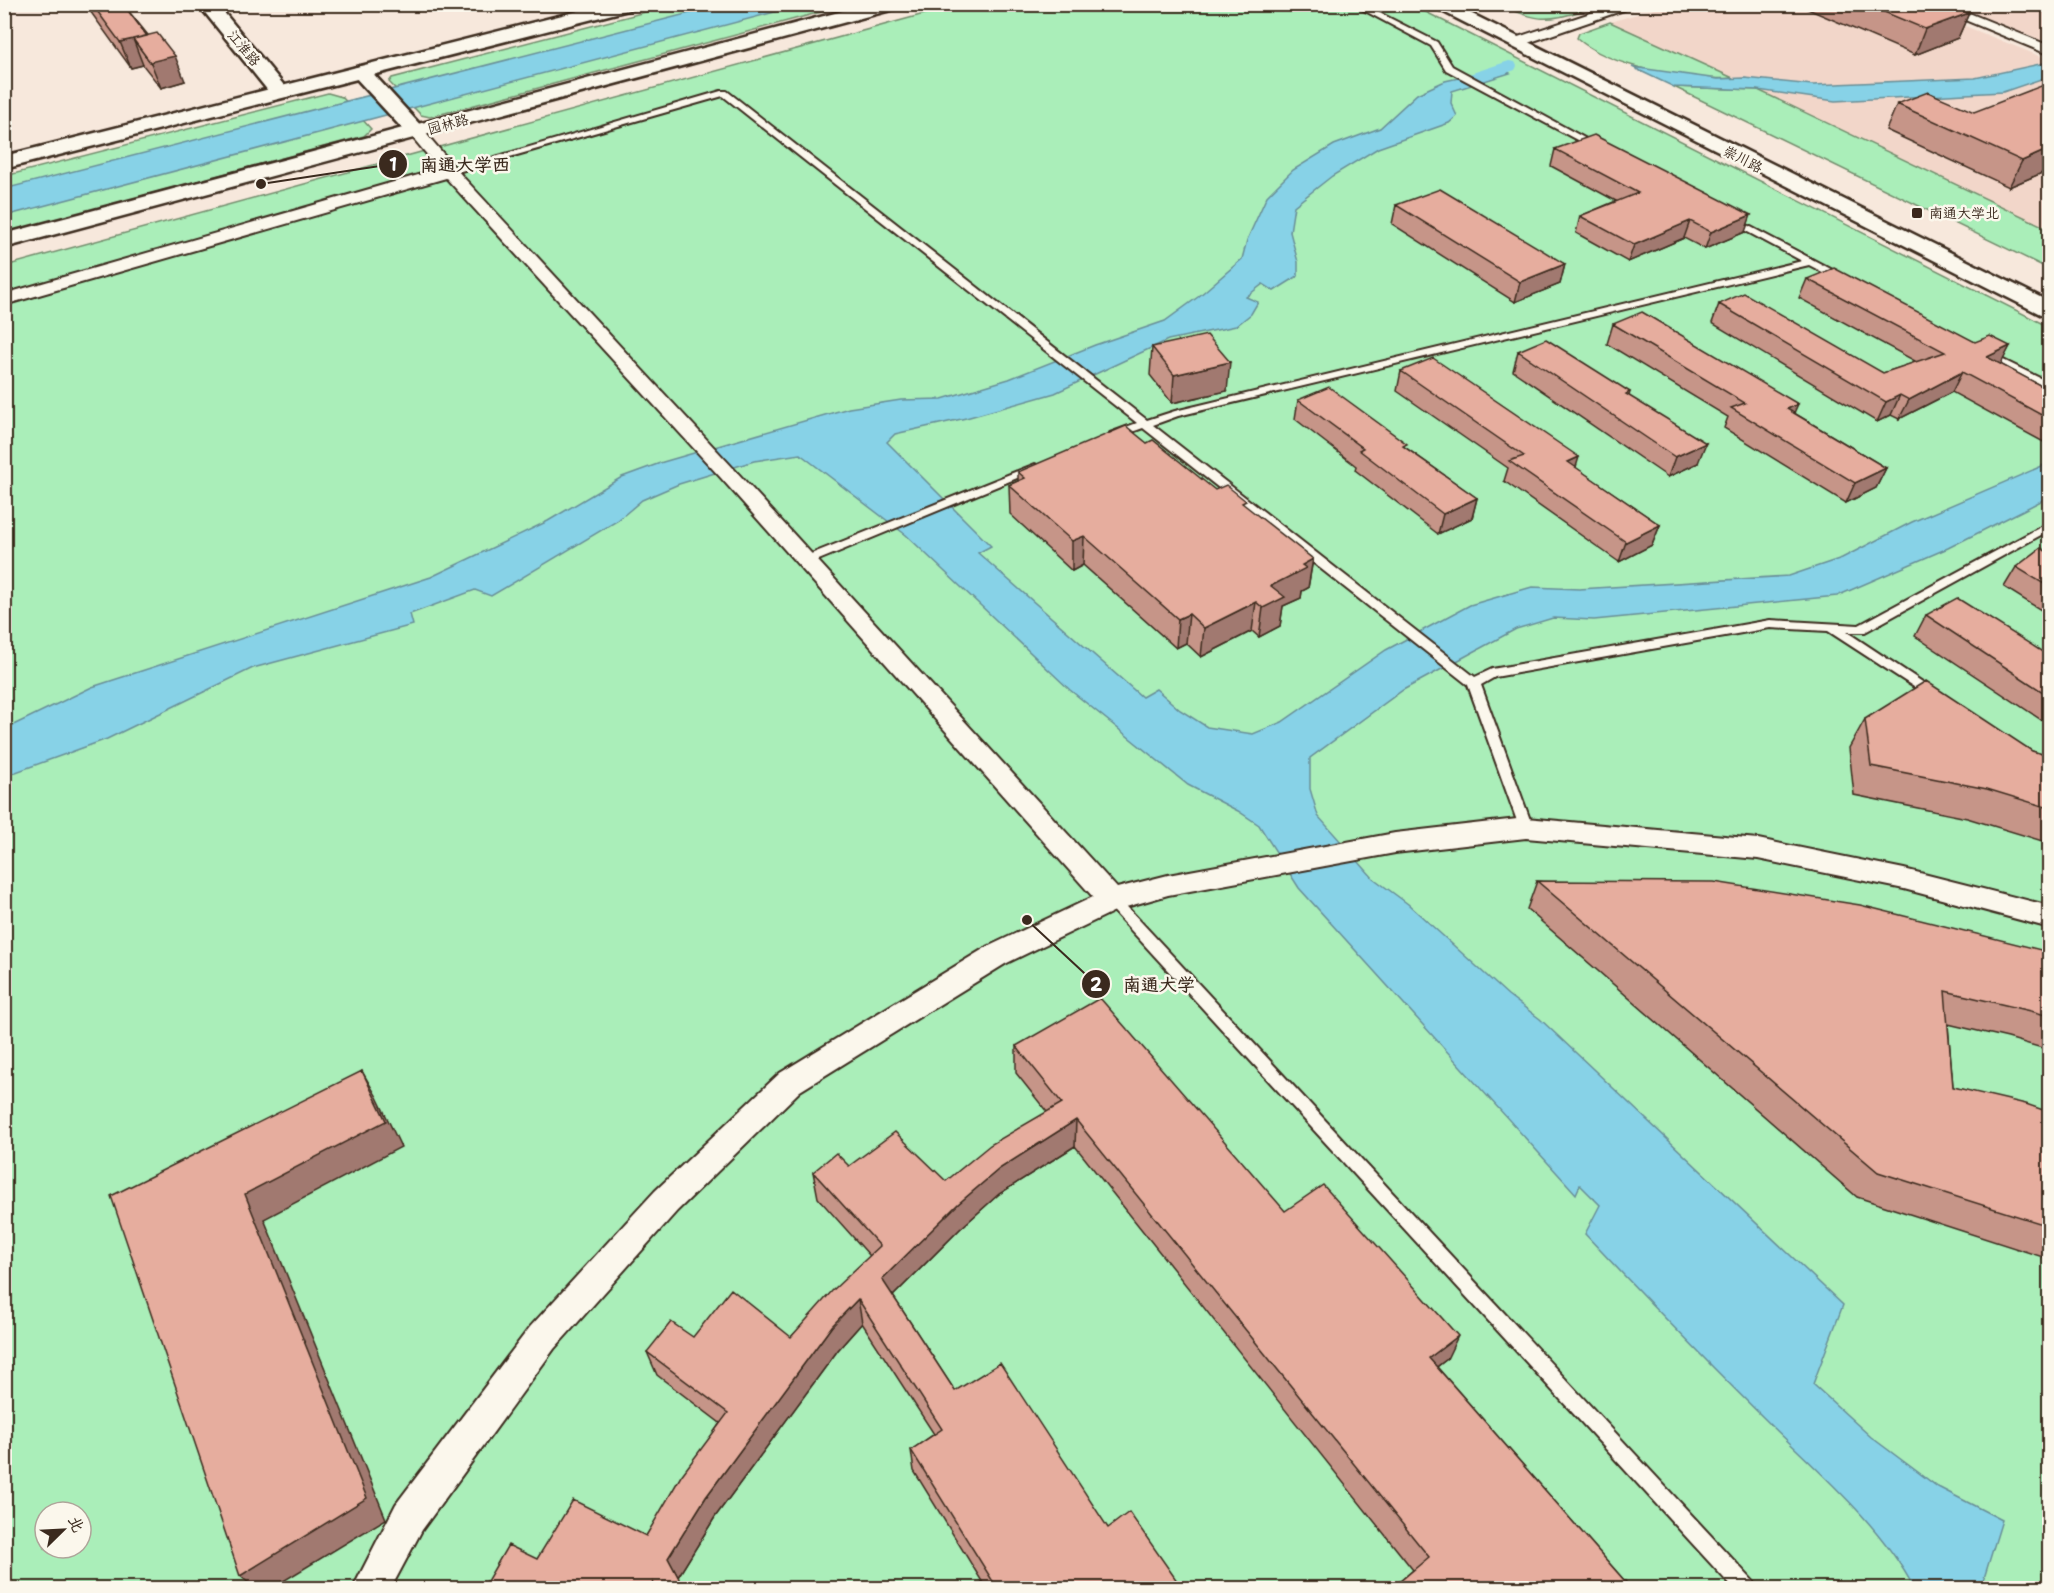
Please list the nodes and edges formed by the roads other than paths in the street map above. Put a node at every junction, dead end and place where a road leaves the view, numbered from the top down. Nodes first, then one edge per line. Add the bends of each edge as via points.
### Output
1 (207, 4) edge
2 (630, 4) edge
3 (892, 4) edge
4 (1355, 4) edge
5 (1437, 4) edge
6 (1469, 4) edge
7 (1634, 4) edge
8 (1933, 4) edge
9 (1525, 40) junction
10 (2049, 51) edge
11 (367, 78) junction
12 (280, 93) junction
13 (412, 127) junction
14 (1606, 151) edge
15 (4, 163) edge
16 (450, 171) junction
17 (1718, 212) edge
18 (4, 241) edge
19 (1810, 262) junction
20 (1852, 284) edge
21 (2049, 292) edge
22 (4, 300) edge
23 (2049, 312) edge
24 (1977, 349) edge
25 (2049, 387) edge
26 (1144, 423) junction
27 (1101, 440) edge
28 (1048, 461) edge
29 (2049, 525) edge
30 (804, 561) junction
31 (1828, 626) junction
32 (1474, 683) junction
33 (1944, 702) edge
34 (1526, 828) junction
35 (1112, 900) junction
36 (2049, 917) edge
37 (371, 1588) edge
38 (1746, 1588) edge

1 - 12 main road, 江淮路
2 - 11 main road
3 - 13 main road, 园林路
4 - 14 lane via 1434,44 1449,68
5 - 9 main road, 崇川路
6 - 9 main road, 崇川路
7 - 9 street
8 - 10 street
9 - 21 main road, 崇川路
9 - 23 main road, 崇川路
11 - 12 main road
11 - 13 main road
12 - 15 main road
13 - 16 street
13 - 18 main road, 园林路
16 - 22 street
16 - 26 lane via 724,93
16 - 30 street
17 - 19 lane
19 - 20 lane
19 - 26 lane
24 - 25 lane
26 - 27 lane
26 - 32 lane
28 - 30 lane
29 - 31 lane via 1861,629
30 - 35 street
31 - 32 lane via 1770,624 1492,673
31 - 33 lane
32 - 34 lane
34 - 35 street via 1395,843 1168,885
34 - 36 street via 1758,849 1904,879
35 - 37 street via 994,956 790,1082 666,1201 542,1338 409,1517
35 - 38 lane

